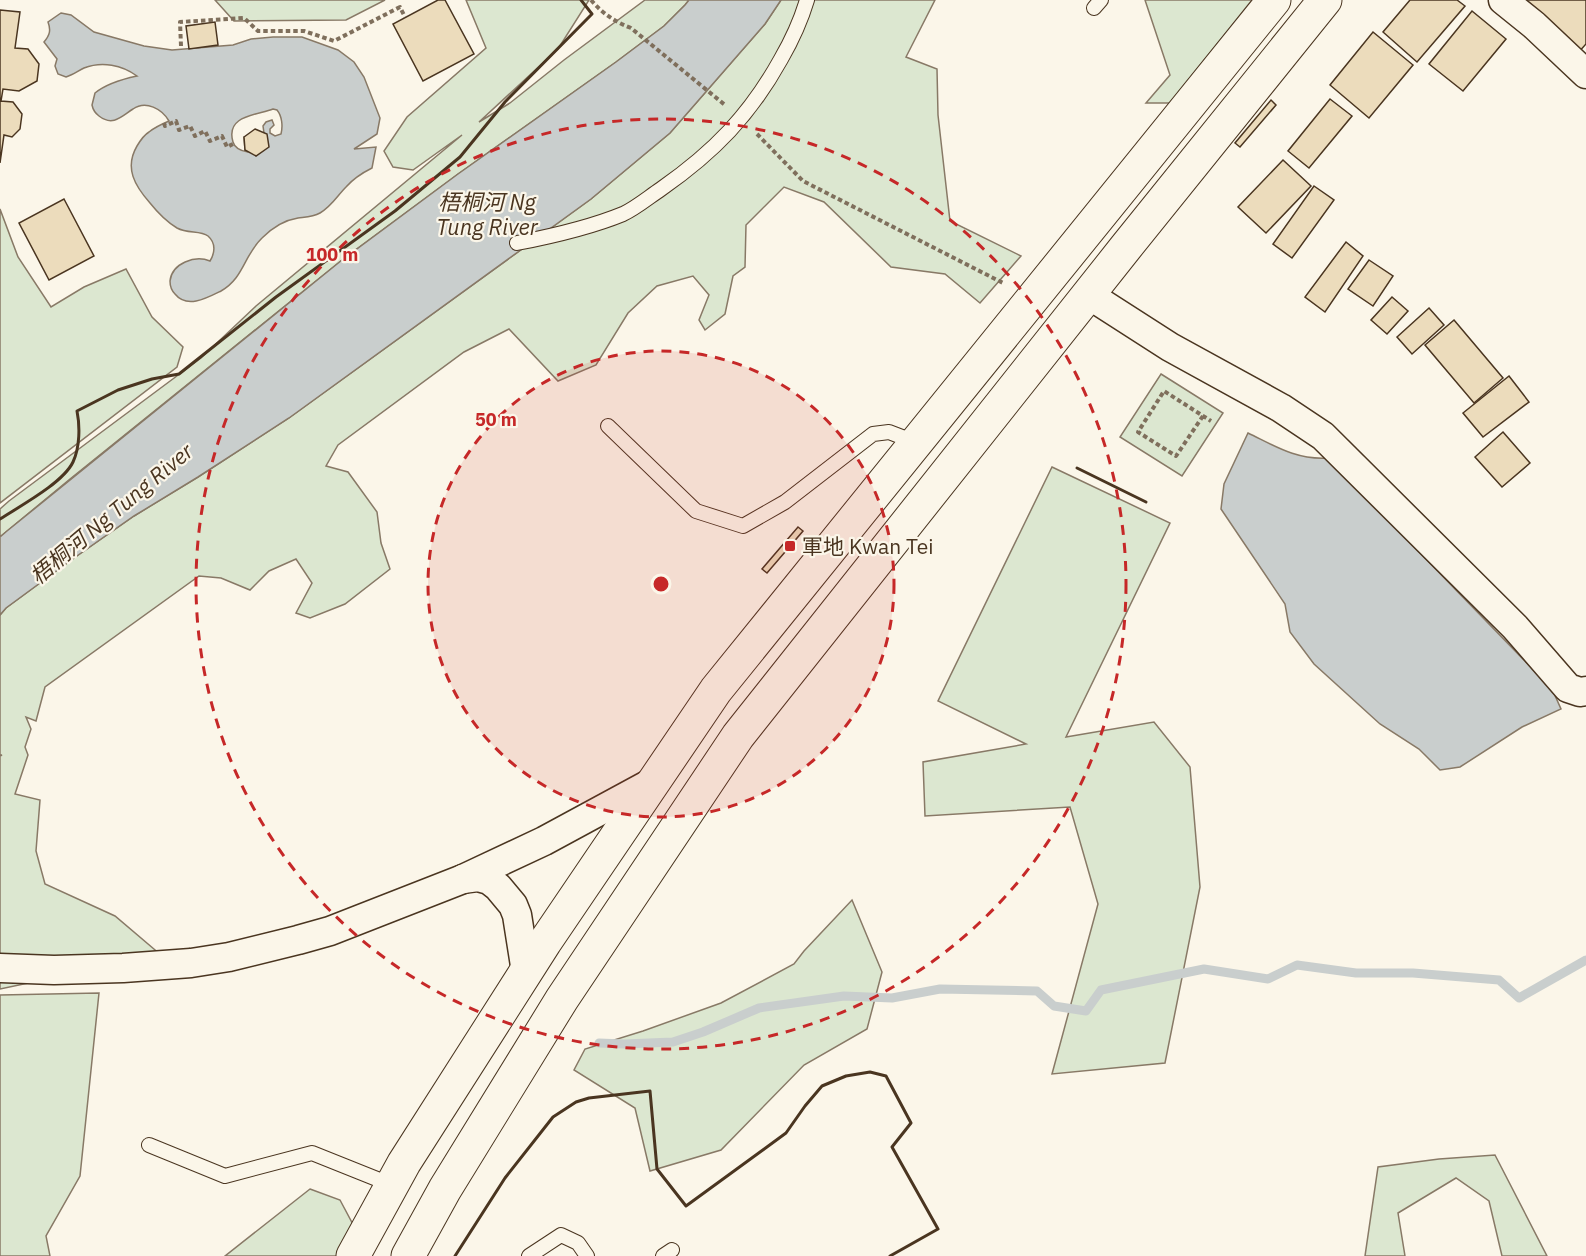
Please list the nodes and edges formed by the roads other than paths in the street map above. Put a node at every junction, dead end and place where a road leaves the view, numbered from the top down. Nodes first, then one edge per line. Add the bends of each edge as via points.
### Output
1 (807, 0) edge
2 (1274, 0) edge
3 (1325, 0) edge
4 (1503, 0) edge
5 (1586, 74) edge
6 (517, 243) dead end
7 (1089, 295) junction
8 (608, 426) dead end
9 (916, 442) junction
10 (1583, 695) edge
11 (653, 782) junction
12 (463, 879) junction
13 (0, 968) edge
14 (526, 972) junction
15 (149, 1145) dead end
16 (392, 1185) junction
17 (353, 1256) edge
18 (408, 1256) edge
19 (529, 1256) edge
20 (586, 1256) edge

1 - 6 lane via 794,35 757,99 697,163 626,212 579,229
2 - 9 main road
3 - 7 main road
4 - 5 street
7 - 10 street via 1323,436 1515,627 1568,688
7 - 18 main road via 738,736 562,999
8 - 9 lane via 696,511 743,526 785,502 873,434 888,432
9 - 11 main road via 716,690
11 - 12 street
11 - 14 main road
12 - 13 street via 330,931 229,957 123,968
12 - 14 street via 489,880 513,905 518,915
14 - 16 main road
15 - 16 lane via 225,1176 312,1153
16 - 17 main road
19 - 20 lane via 561,1235 578,1243

